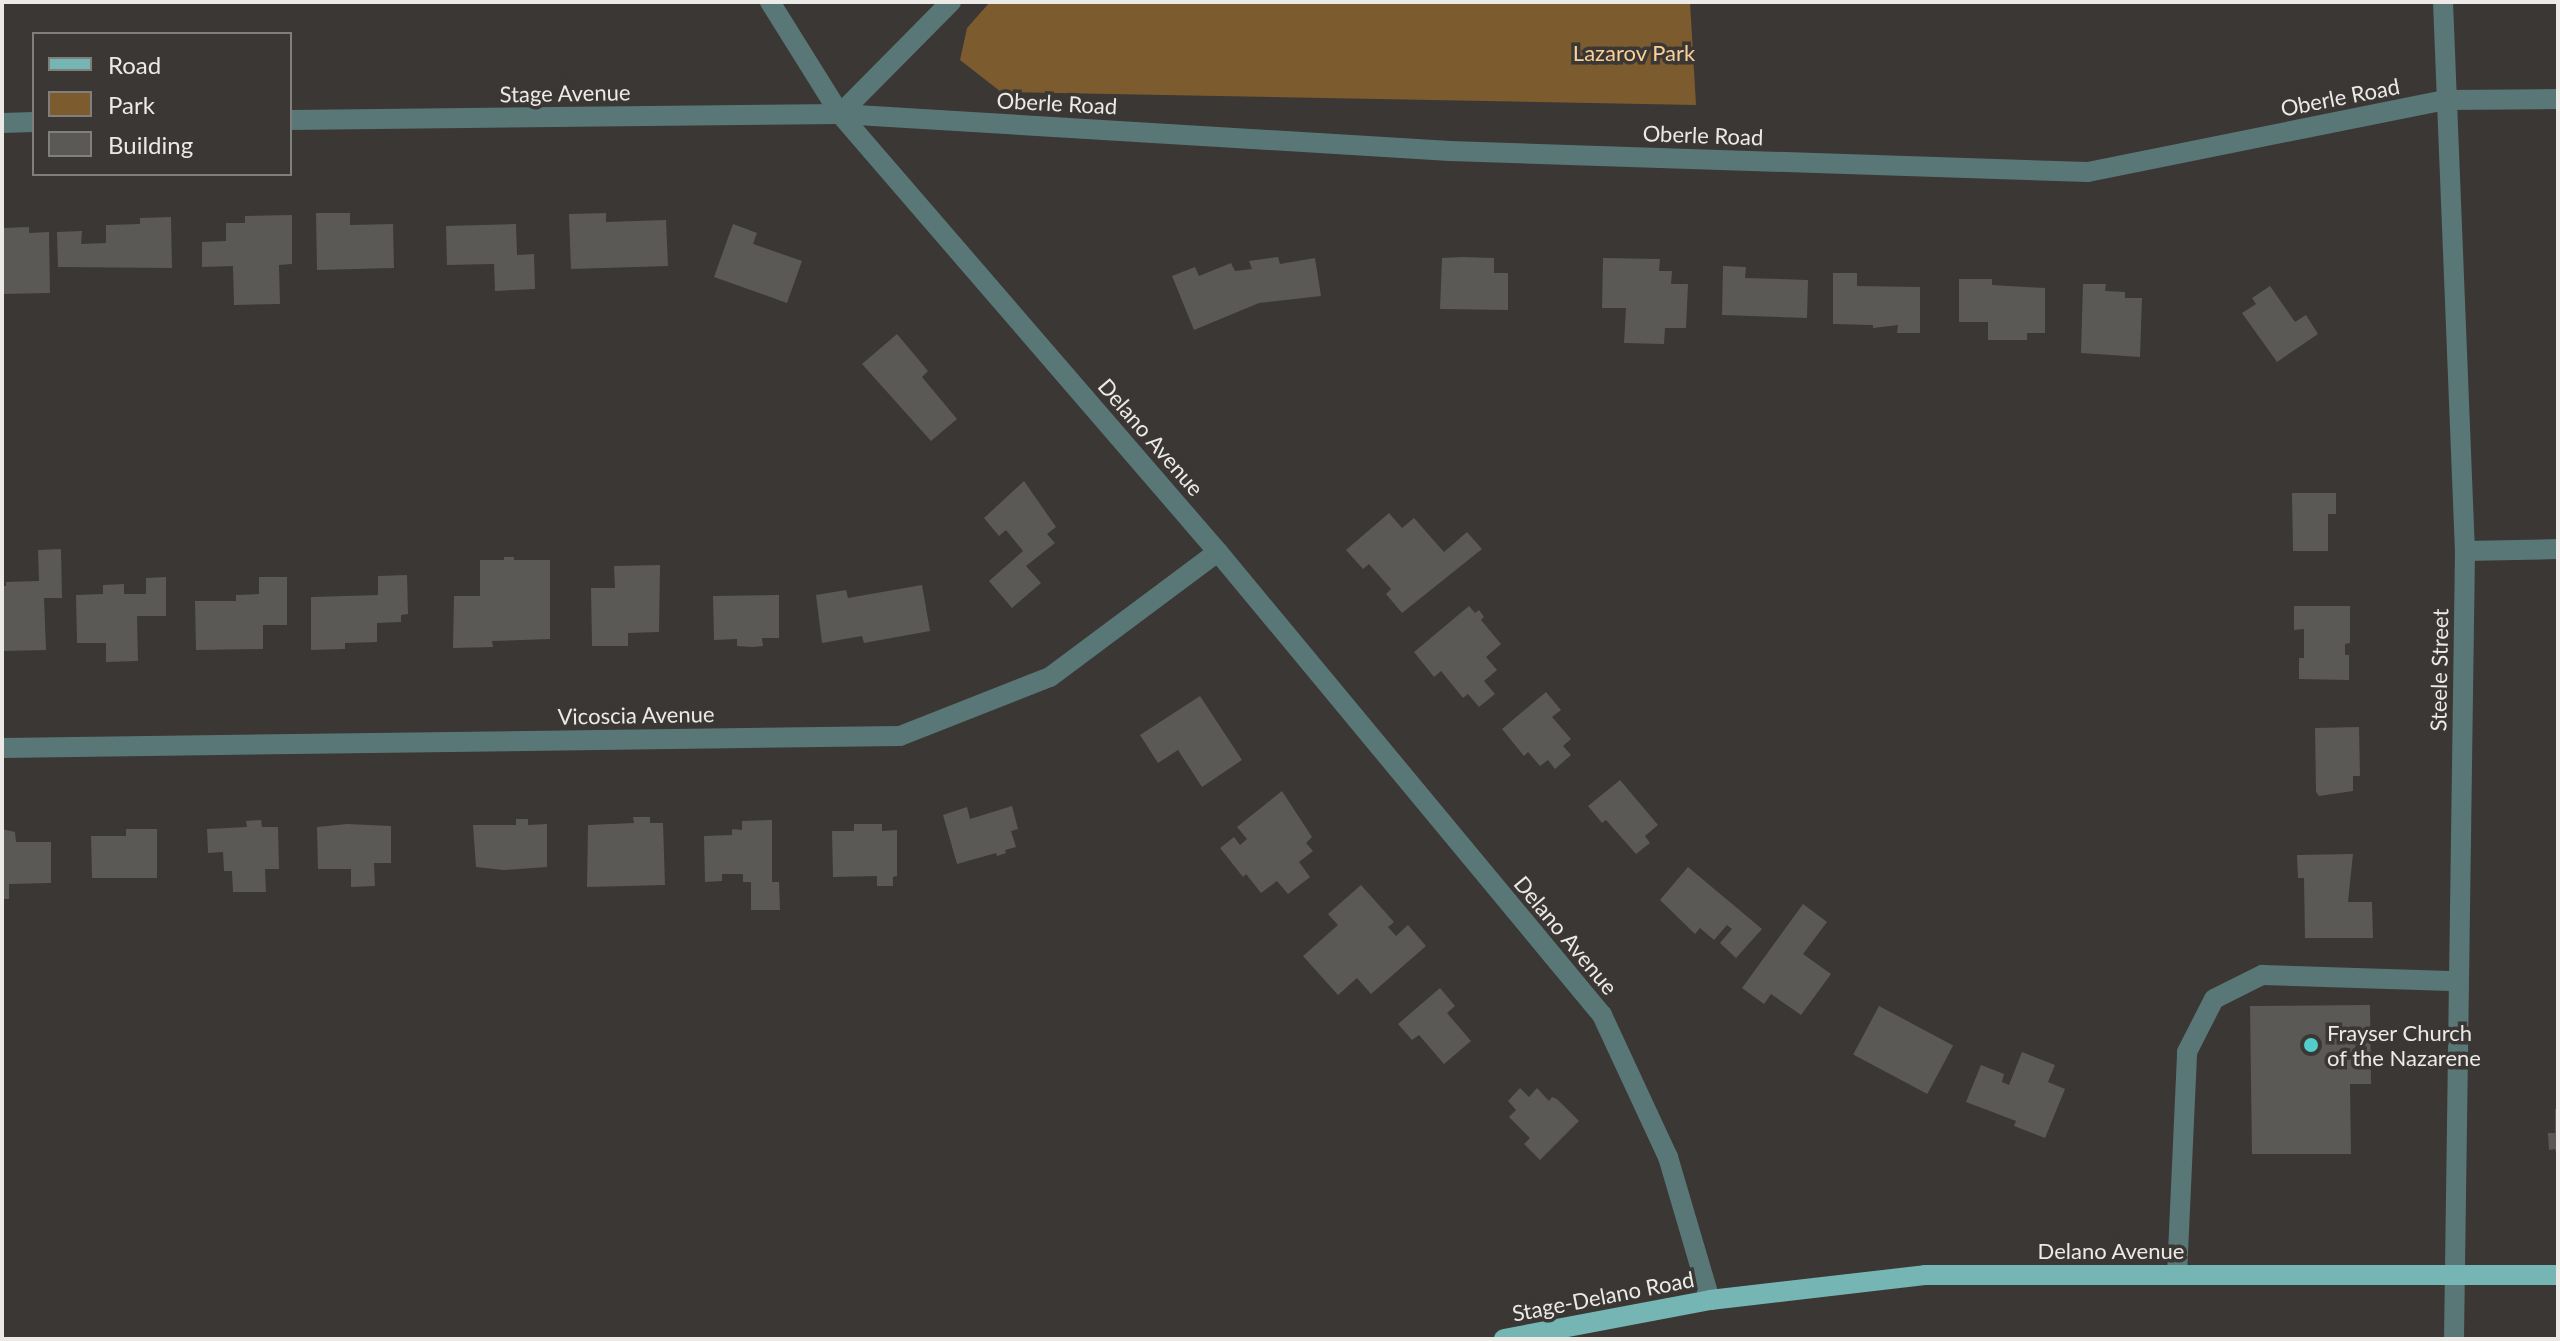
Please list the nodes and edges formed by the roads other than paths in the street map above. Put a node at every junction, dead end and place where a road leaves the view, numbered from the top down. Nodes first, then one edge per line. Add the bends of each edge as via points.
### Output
1 (770, 2) edge
2 (951, 2) edge
3 (2443, 2) edge
4 (2558, 99) edge
5 (2446, 100) junction
6 (840, 114) junction
7 (292, 120) edge
8 (32, 122) edge
9 (2, 123) edge
10 (2558, 549) edge
11 (2465, 551) junction
12 (1218, 552) junction
13 (2, 748) edge
14 (2458, 981) junction
15 (2452, 1274) junction
16 (2177, 1275) junction
17 (2558, 1275) edge
18 (1710, 1300) junction
19 (1504, 1339) edge
20 (2454, 1339) edge

1 - 6 street, Delano Avenue
2 - 6 street
3 - 5 street, Steele Street
4 - 5 street, Oberle Road
5 - 6 street, Oberle Road via 2088,172 1450,151
5 - 11 street, Steele Street
6 - 7 street, Stage Avenue
6 - 12 street, Delano Avenue
8 - 9 street
10 - 11 street
11 - 14 street, Steele Street
12 - 13 street, Vicoscia Avenue via 1050,677 900,736
12 - 18 street, Delano Avenue via 1602,1015 1668,1157
14 - 15 street, Steele Street
14 - 16 street via 2262,975 2214,999 2187,1052
15 - 16 main road, Delano Avenue
15 - 17 main road, Delano Avenue
15 - 20 street, Steele Street
16 - 18 main road, Delano Avenue via 1925,1275
18 - 19 main road, Stage-Delano Road

